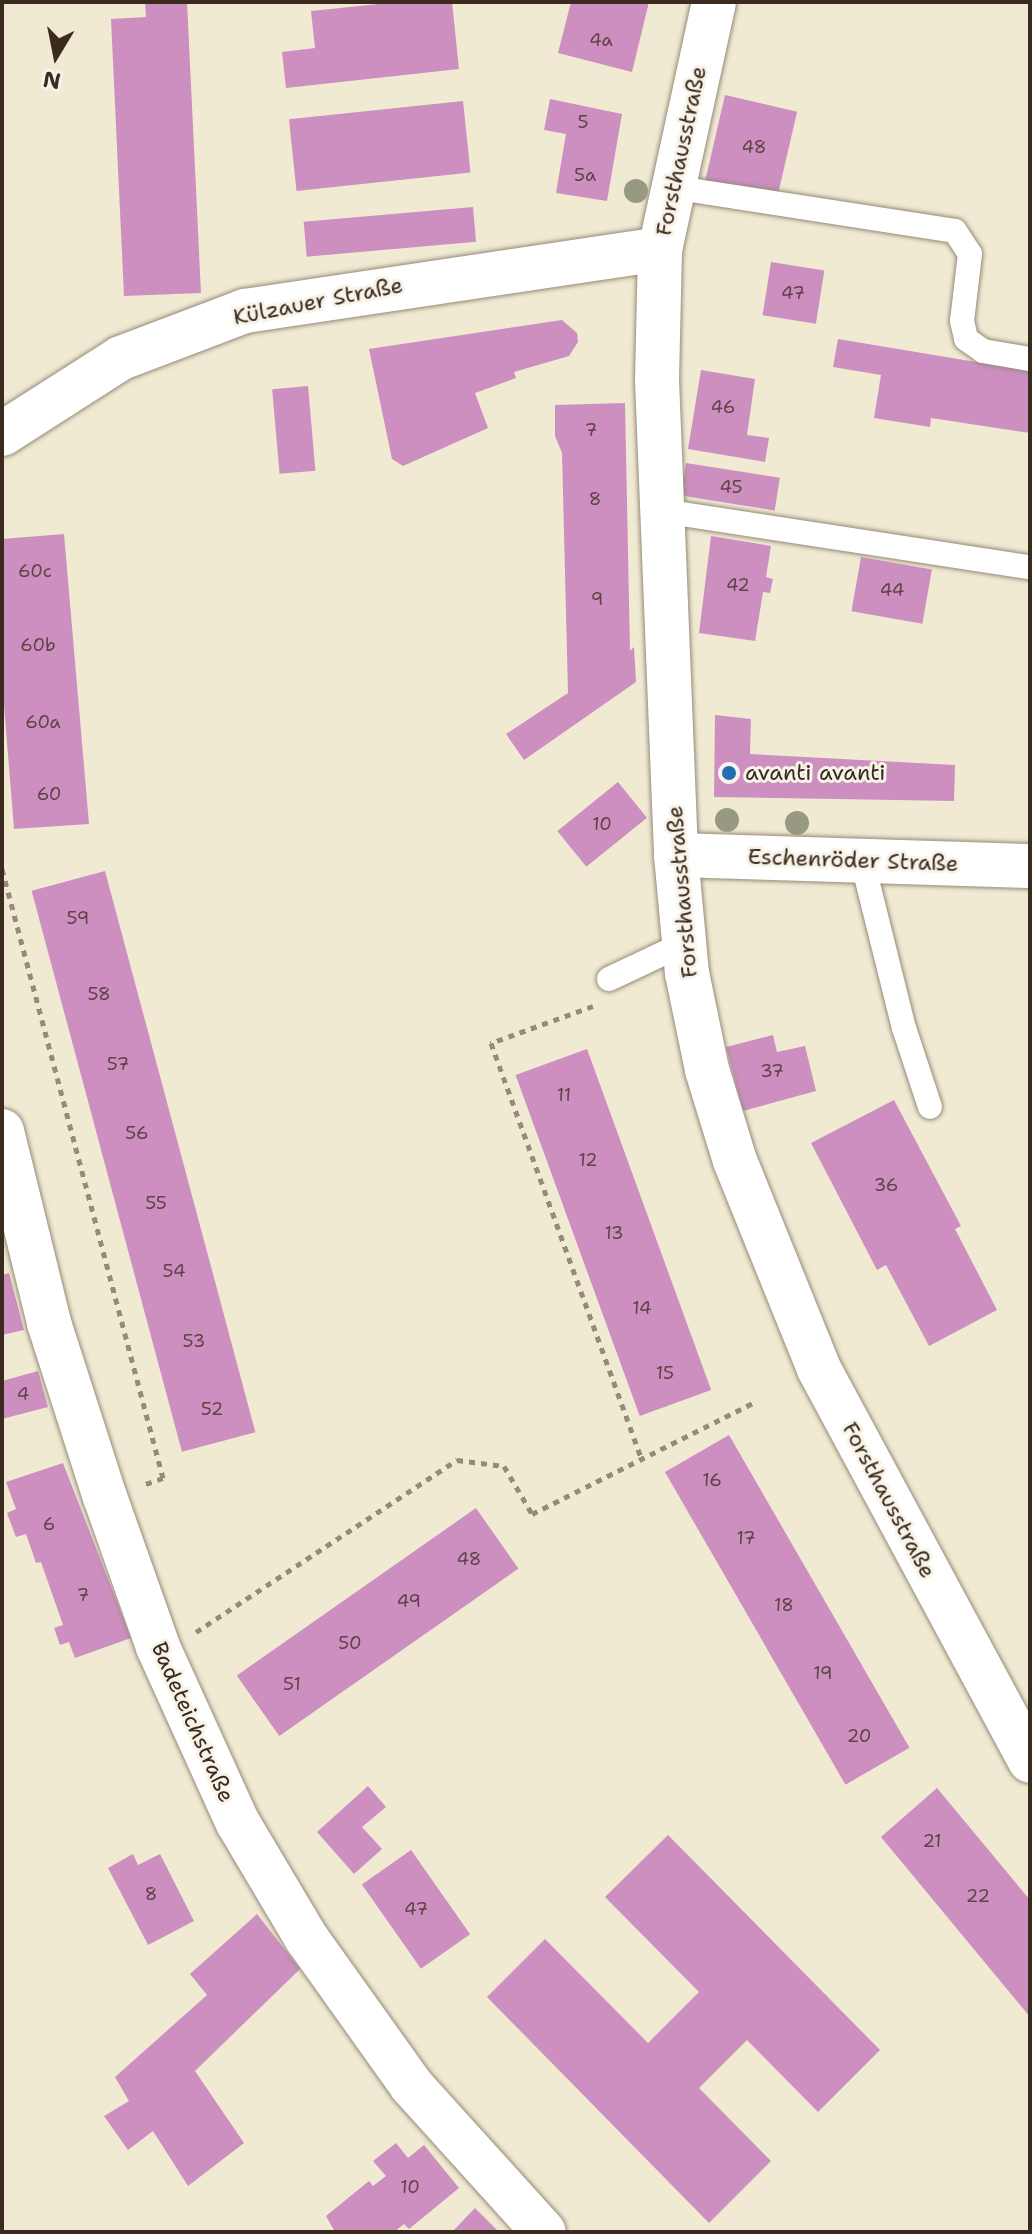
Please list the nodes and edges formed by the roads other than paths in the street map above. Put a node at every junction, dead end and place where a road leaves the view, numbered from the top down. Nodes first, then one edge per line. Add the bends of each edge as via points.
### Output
1 (714, 2) edge
2 (671, 187) junction
3 (660, 249) junction
4 (1030, 359) edge
5 (2, 434) edge
6 (662, 511) junction
7 (1030, 567) edge
8 (676, 855) junction
9 (862, 860) junction
10 (1030, 866) edge
11 (683, 944) junction
12 (609, 979) road end
13 (930, 1107) dead end
14 (2, 1131) edge
15 (1030, 1761) edge
16 (544, 2232) edge

1 - 2 street, Forsthausstraße
2 - 3 street, Forsthausstraße
2 - 4 lane via 955,231 970,254 962,321 966,339 983,351
3 - 5 street, Külzauer Straße via 245,311 121,358
3 - 6 street, Forsthausstraße
6 - 7 lane
6 - 8 street, Forsthausstraße
8 - 9 street, Eschenröder Straße
8 - 11 street, Forsthausstraße
9 - 10 street, Eschenröder Straße
9 - 13 lane via 896,1000
11 - 12 lane
11 - 15 street, Forsthausstraße via 721,1118 819,1369
14 - 16 street, Badeteichstraße via 49,1323 105,1497 158,1647 238,1823 307,1939 411,2085

